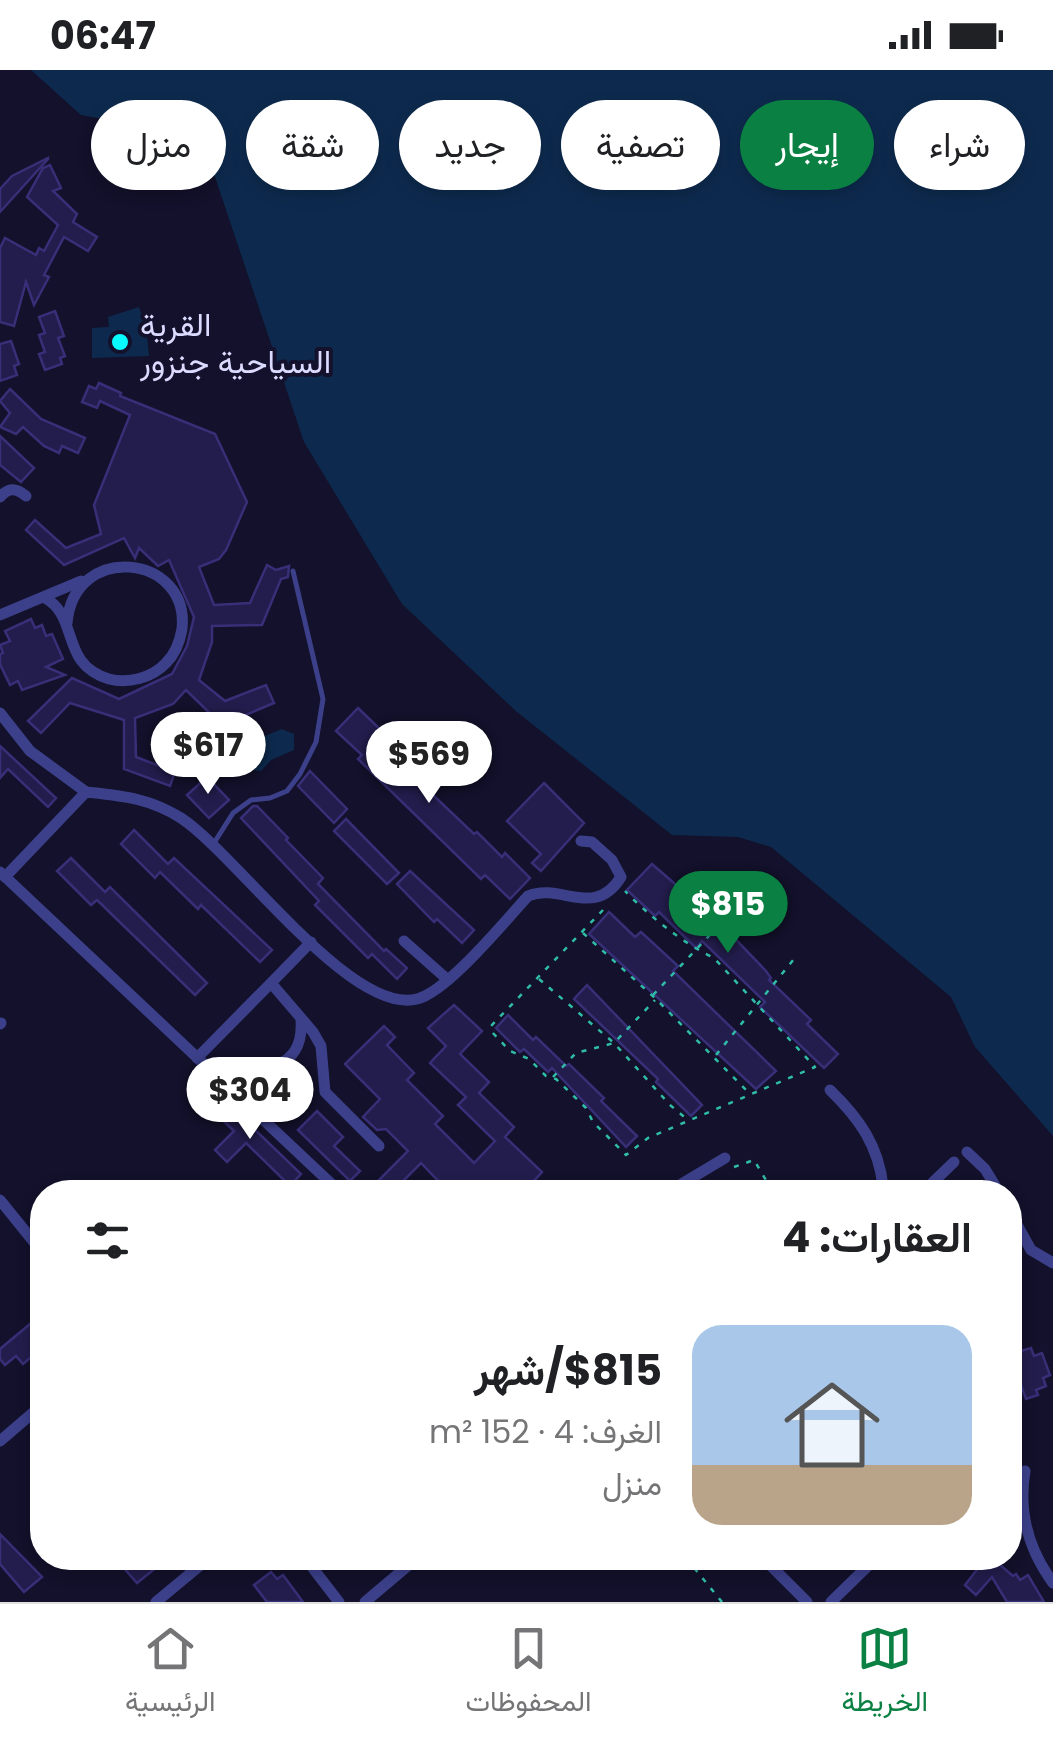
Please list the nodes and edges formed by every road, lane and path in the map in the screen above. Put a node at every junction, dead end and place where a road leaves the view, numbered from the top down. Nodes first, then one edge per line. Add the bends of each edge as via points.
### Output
1 (26, 496) dead end
2 (0, 497) edge
3 (292, 571) dead end
4 (90, 577) junction
5 (45, 598) junction
6 (0, 615) edge
7 (67, 623) junction
8 (0, 713) edge
9 (86, 792) junction
10 (582, 842) dead end
11 (212, 847) junction
12 (2, 875) edge
13 (623, 889) dead end
14 (609, 903) dead end
15 (724, 920) dead end
16 (582, 932) junction
17 (404, 940) dead end
18 (311, 942) junction
19 (697, 950) junction
20 (794, 959) dead end
21 (537, 978) junction
22 (448, 980) junction
23 (271, 983) junction
24 (654, 997) junction
25 (756, 1002) junction
26 (302, 1019) junction
27 (614, 1043) junction
28 (715, 1056) junction
29 (202, 1062) junction
30 (552, 1078) junction
31 (830, 1090) dead end
32 (751, 1095) junction
33 (688, 1120) junction
34 (379, 1146) dead end
35 (967, 1152) dead end
36 (725, 1158) joint
37 (954, 1162) dead end
38 (327, 1180) edge
39 (688, 1180) edge
40 (766, 1180) edge
41 (882, 1180) edge
42 (935, 1180) edge
43 (992, 1180) edge
44 (0, 1200) edge
45 (1022, 1234) edge
46 (30, 1237) edge
47 (1053, 1263) edge
48 (30, 1415) edge
49 (0, 1441) edge
50 (1022, 1476) edge
51 (195, 1570) edge
52 (314, 1570) edge
53 (403, 1570) edge
54 (696, 1570) edge
55 (775, 1570) edge
56 (864, 1570) edge
57 (1053, 1583) edge
58 (156, 1602) edge
59 (339, 1602) edge
60 (365, 1602) edge
61 (722, 1602) edge
62 (807, 1602) edge
63 (831, 1602) edge

1 - 2 street via 11,490
3 - 11 lane via 322,699 316,742 287,791 242,806
4 - 5 street
4 - 7 street via 76,592
4 - 7 street via 112,566 155,574 179,604 180,642 145,677 108,678 81,661
5 - 6 street
5 - 7 street via 57,604
8 - 9 street via 30,752
9 - 11 street via 149,800
9 - 12 street
10 - 22 street via 592,842 618,869 612,891 594,898 528,896
11 - 18 street
12 - 29 street
13 - 19 path
14 - 16 path
15 - 19 path
16 - 21 path
16 - 24 path
17 - 22 street
18 - 22 street via 368,991 392,1001 419,999
18 - 23 street
19 - 24 path
19 - 25 path via 714,958
20 - 25 path
21 - 27 path
21 - 30 path via 491,1030
23 - 26 street
23 - 29 street
24 - 27 path
24 - 28 path
25 - 28 path
25 - 32 path via 815,1067
26 - 29 street via 297,1049 280,1064
26 - 34 street via 320,1046 325,1092
27 - 30 path via 576,1053
27 - 33 path
28 - 32 path
29 - 38 street
30 - 33 path via 626,1154
31 - 41 street via 873,1145
32 - 33 path
35 - 43 street
36 - 39 street
36 - 40 path via 734,1167 754,1160
37 - 42 street
44 - 46 street
45 - 47 street via 1031,1250
48 - 49 street
50 - 57 street via 1031,1546
51 - 58 street
52 - 59 street
53 - 60 street
54 - 61 path
55 - 62 street
56 - 63 street

